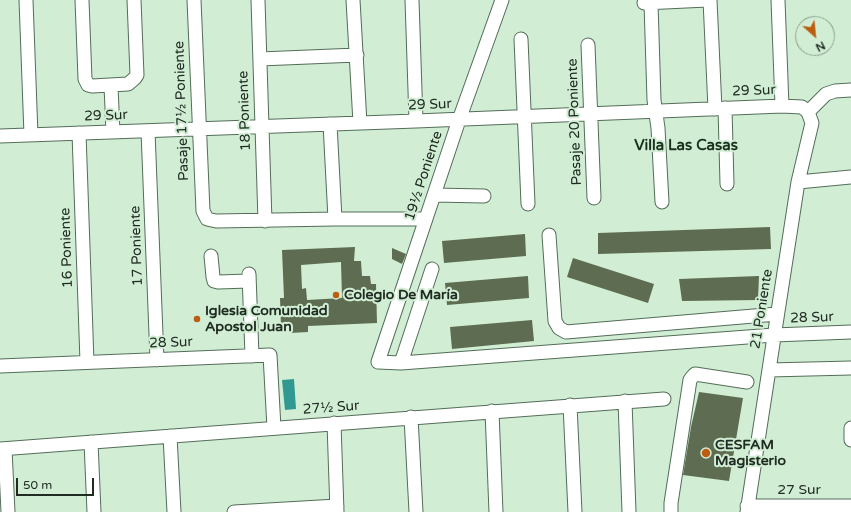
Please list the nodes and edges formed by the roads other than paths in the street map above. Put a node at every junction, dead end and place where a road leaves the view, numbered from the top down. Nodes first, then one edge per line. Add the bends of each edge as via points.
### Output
1 (26, 0) edge
2 (82, 0) edge
3 (134, 0) edge
4 (194, 0) edge
5 (258, 0) edge
6 (353, 0) edge
7 (412, 0) edge
8 (502, 0) edge
9 (709, 0) edge
10 (778, 0) edge
11 (521, 39) dead end
12 (588, 45) dead end
13 (357, 55) junction
14 (260, 59) junction
15 (111, 86) junction
16 (851, 90) edge
17 (782, 106) junction
18 (720, 108) junction
19 (656, 111) junction
20 (808, 112) junction
21 (591, 114) junction
22 (524, 117) junction
23 (459, 120) junction
24 (416, 121) junction
25 (360, 123) junction
26 (330, 124) junction
27 (262, 127) junction
28 (199, 129) junction
29 (148, 131) junction
30 (113, 132) junction
31 (79, 134) junction
32 (31, 135) junction
33 (0, 136) edge
34 (851, 177) edge
35 (798, 182) junction
36 (727, 184) dead end
37 (434, 195) junction
38 (484, 196) dead end
39 (594, 198) dead end
40 (662, 202) dead end
41 (528, 204) dead end
42 (335, 219) junction
43 (426, 219) junction
44 (265, 221) junction
45 (549, 235) dead end
46 (211, 256) dead end
47 (432, 268) dead end
48 (777, 314) junction
49 (851, 332) edge
50 (774, 335) junction
51 (252, 356) junction
52 (157, 360) junction
53 (87, 362) junction
54 (378, 362) joint
55 (401, 363) junction
56 (0, 366) edge
57 (851, 368) edge
58 (768, 370) junction
59 (747, 382) dead end
60 (664, 399) dead end
61 (625, 401) junction
62 (570, 405) junction
63 (492, 411) junction
64 (412, 417) junction
65 (334, 423) junction
66 (274, 428) junction
67 (851, 428) edge
68 (170, 436) junction
69 (851, 440) edge
70 (91, 442) junction
71 (3, 449) edge
72 (851, 506) edge
73 (337, 509) edge
74 (747, 509) edge
75 (8, 512) edge
76 (94, 512) edge
77 (174, 512) edge
78 (234, 512) edge
79 (416, 512) edge
80 (496, 512) edge
81 (575, 512) edge
82 (629, 512) edge
83 (671, 512) edge

1 - 32 street
2 - 15 street via 86,82 92,86
3 - 15 street via 136,75 131,83
4 - 28 street, Pasaje 17½ Poniente
5 - 14 street, 18 Poniente
6 - 13 street
7 - 24 street
8 - 23 street, 19½ Poniente
9 - 18 street
9 - 19 street via 647,3
10 - 17 street
11 - 22 street
12 - 21 street, Pasaje 20 Poniente
13 - 14 street
13 - 25 street
14 - 27 street, 18 Poniente
15 - 30 street
16 - 20 street via 826,94
17 - 18 street, 29 Sur
17 - 20 street, 29 Sur via 798,106
18 - 19 street, 29 Sur
18 - 36 street
19 - 21 street, 29 Sur
19 - 40 street
20 - 35 street, 21 Poniente via 812,123
21 - 22 street, 29 Sur
21 - 39 street, Pasaje 20 Poniente
22 - 23 street, 29 Sur
22 - 41 street
23 - 24 street, 29 Sur
23 - 37 street, 19½ Poniente
24 - 25 street, 29 Sur
25 - 26 street, 29 Sur
26 - 27 street, 29 Sur
26 - 42 street
27 - 28 street, 29 Sur
27 - 44 street, 18 Poniente
28 - 29 street, 29 Sur
28 - 44 street, Pasaje 17½ Poniente via 203,210 207,219
29 - 30 street, 29 Sur
29 - 52 street, 17 Poniente
30 - 31 street, 29 Sur
31 - 32 street, 29 Sur
31 - 53 street, 16 Poniente
32 - 33 street, 29 Sur
34 - 35 street
35 - 48 street, 21 Poniente
37 - 38 street
37 - 43 street, 19½ Poniente
42 - 43 street
42 - 44 street
43 - 54 street, 19½ Poniente
45 - 48 street via 555,321 559,328 566,332
46 - 51 street via 214,281 249,277
47 - 55 street
48 - 50 street, 21 Poniente
49 - 50 street, 28 Sur
50 - 55 street, 28 Sur
50 - 58 street, 21 Poniente
51 - 52 street, 28 Sur
51 - 66 street, 28 Sur via 270,355
52 - 53 street, 28 Sur
53 - 56 street, 28 Sur
54 - 55 street, 28 Sur
57 - 58 street
58 - 74 street, 21 Poniente
59 - 83 street via 695,374 690,380
60 - 61 street, 27½ Sur
61 - 62 street, 27½ Sur
61 - 82 street
62 - 63 street, 27½ Sur
62 - 81 street
63 - 64 street, 27½ Sur
63 - 80 street
64 - 65 street, 27½ Sur
64 - 79 street
65 - 66 street, 27½ Sur
65 - 73 street
66 - 68 street, 27½ Sur
67 - 69 street
68 - 70 street, 27½ Sur
68 - 77 street
70 - 71 street, 27½ Sur
70 - 76 street
71 - 75 street
72 - 74 street, 27 Sur
73 - 78 street

